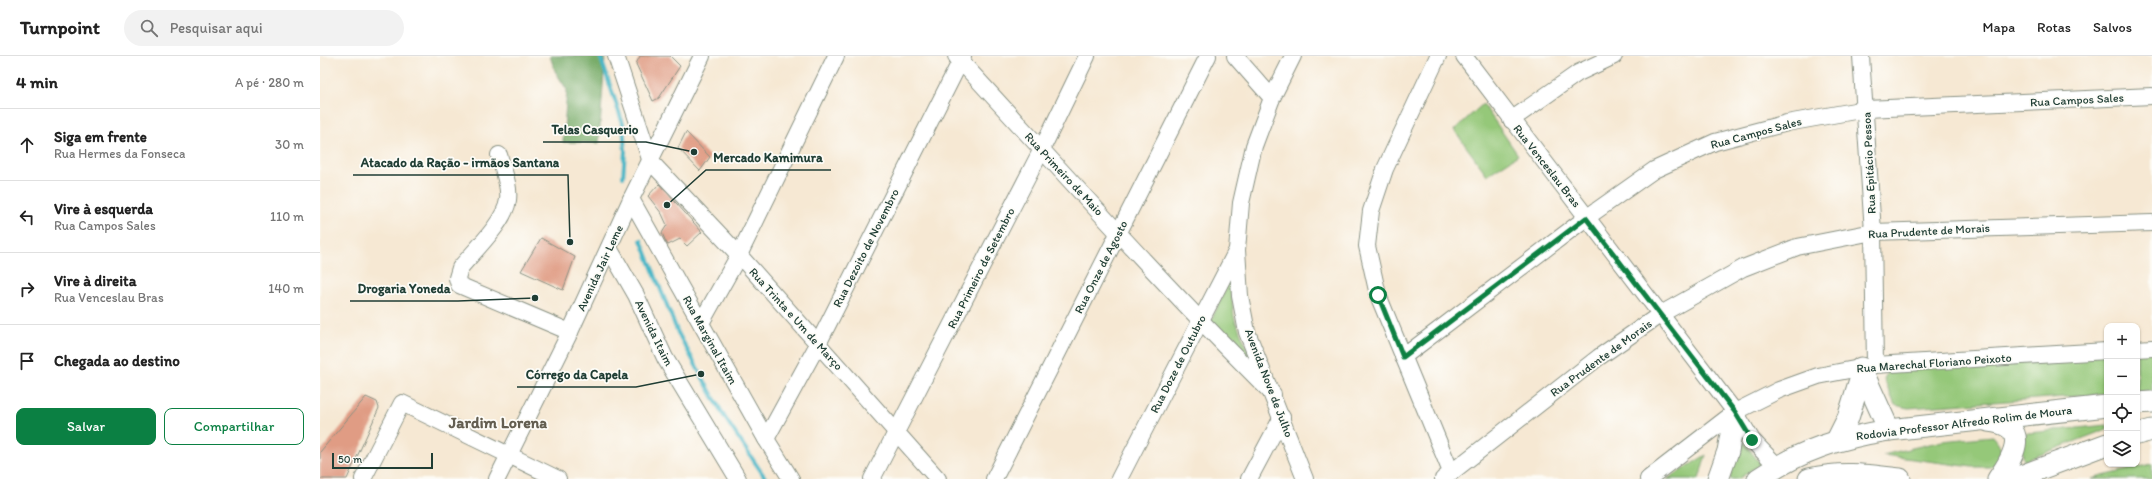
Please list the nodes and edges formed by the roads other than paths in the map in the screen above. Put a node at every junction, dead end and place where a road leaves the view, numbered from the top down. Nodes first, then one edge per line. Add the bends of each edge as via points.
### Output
1 (616, 56) edge
2 (702, 56) edge
3 (836, 56) edge
4 (1087, 56) edge
5 (1208, 56) edge
6 (1235, 56) edge
7 (1293, 56) edge
8 (1438, 56) edge
9 (1464, 56) edge
10 (1614, 56) edge
11 (1861, 56) edge
12 (960, 58) edge
13 (2152, 96) edge
14 (1272, 98) junction
15 (1866, 109) junction
16 (1511, 120) junction
17 (1041, 151) junction
18 (499, 155) dead end
19 (651, 162) junction
20 (632, 199) junction
21 (1586, 218) junction
22 (2152, 223) edge
23 (1119, 232) junction
24 (1873, 232) junction
25 (609, 248) junction
26 (1236, 250) junction
27 (739, 256) junction
28 (1661, 314) junction
29 (1200, 322) junction
30 (701, 323) junction
31 (570, 332) junction
32 (818, 344) junction
33 (2152, 348) edge
34 (2140, 349) edge
35 (2104, 351) edge
36 (1403, 357) junction
37 (1866, 369) junction
38 (1273, 394) junction
39 (2152, 402) edge
40 (2140, 403) edge
41 (2104, 406) edge
42 (1735, 412) junction
43 (1282, 417) junction
44 (1983, 420) junction
45 (1889, 430) junction
46 (2152, 430) edge
47 (897, 432) junction
48 (2140, 433) edge
49 (766, 439) junction
50 (1837, 440) junction
51 (2104, 445) edge
52 (508, 456) junction
53 (1777, 466) junction
54 (1447, 476) edge
55 (364, 479) edge
56 (497, 479) edge
57 (558, 479) edge
58 (738, 479) edge
59 (791, 479) edge
60 (872, 479) edge
61 (938, 479) edge
62 (994, 479) edge
63 (1119, 479) edge
64 (1249, 479) edge
65 (1305, 479) edge
66 (1648, 479) edge
67 (1718, 479) edge
68 (1758, 479) edge
69 (1809, 479) edge
70 (1900, 479) edge
71 (1998, 479) edge
72 (2013, 479) edge

1 - 19 street
2 - 19 street, Avenida Jair Leme
3 - 27 street
4 - 17 street, Rua Primeiro de Setembro
5 - 23 street, Rua Onze de Agosto
6 - 14 street
7 - 14 street, Avenida Nove de Julho
8 - 36 street via 1385,169 1371,211 1367,246 1378,295
9 - 16 street, Rua Venceslau Bras
10 - 16 street via 1578,73
11 - 15 street, Rua Epitácio Pessoa
12 - 17 street, Rua Primeiro de Maio
12 - 32 street, Rua Dezoito de Novembro
13 - 15 street, Rua Campos Sales
14 - 26 street, Avenida Nove de Julho via 1254,146 1241,203
15 - 21 street, Rua Campos Sales via 1787,123 1715,142 1654,170
15 - 24 street, Rua Epitácio Pessoa
16 - 21 street, Rua Venceslau Bras
17 - 23 street, Rua Primeiro de Maio
17 - 47 street, Rua Primeiro de Setembro
18 - 31 street via 507,184 508,200 502,216 460,268 457,278 459,285
19 - 20 street, Avenida Jair Leme
19 - 27 street, Rua Trinta e Um de Março
20 - 25 street, Avenida Jair Leme
20 - 30 street, Rua Marginal Itaim
21 - 28 street, Rua Venceslau Bras
21 - 36 street, Rua Campos Sales
22 - 24 street, Rua Prudente de Morais
23 - 29 street, Rua Primeiro de Maio
23 - 62 street, Rua Onze de Agosto
24 - 28 street, Rua Prudente de Morais via 1790,249 1743,268
24 - 37 street, Rua Epitácio Pessoa
25 - 31 street, Avenida Jair Leme
25 - 58 street, Avenida Itaim via 636,295 665,358
26 - 29 street, Rua Doze de Outubro
26 - 38 street, Avenida Nove de Julho via 1240,296 1247,332
27 - 30 street
27 - 32 street, Rua Trinta e Um de Março
28 - 42 street, Rua Venceslau Bras
28 - 54 street, Rua Prudente de Morais via 1599,357
29 - 38 street, Rua Primeiro de Maio
29 - 63 street, Rua Doze de Outubro
30 - 49 street, Rua Marginal Itaim
31 - 52 street, Avenida Jair Leme
32 - 47 street, Rua Trinta e Um de Março
32 - 49 street, Rua Dezoito de Novembro
33 - 34 street
35 - 37 street, Rua Marechal Floriano Peixoto
36 - 54 street
37 - 42 street, Rua Marechal Floriano Peixoto via 1818,376 1779,390
37 - 45 main road
37 - 50 main road
38 - 43 street, Avenida Nove de Julho
39 - 40 main road
41 - 44 main road, Rodovia Professor Alfredo Rolim de Moura
42 - 53 street, Rua Venceslau Bras via 1752,440
42 - 66 street, Rua Marechal Floriano Peixoto
42 - 67 main road via 1728,451
43 - 64 street
43 - 65 street, Avenida Nove de Julho
44 - 45 main road, Rodovia Professor Alfredo Rolim de Moura
44 - 71 main road via 2000,422 2010,428 2016,439 2012,457
45 - 50 main road, Rodovia Professor Alfredo Rolim de Moura
46 - 48 main road
47 - 60 street, Rua Primeiro de Setembro
47 - 61 street, Rua Trinta e Um de Março
49 - 59 street, Rua Marginal Itaim
50 - 53 main road, Rodovia Professor Alfredo Rolim de Moura
51 - 72 main road
52 - 55 street via 402,404
52 - 56 street, Avenida Jair Leme
52 - 57 street
53 - 68 main road, Rodovia Professor Alfredo Rolim de Moura
69 - 70 main road via 1854,473

